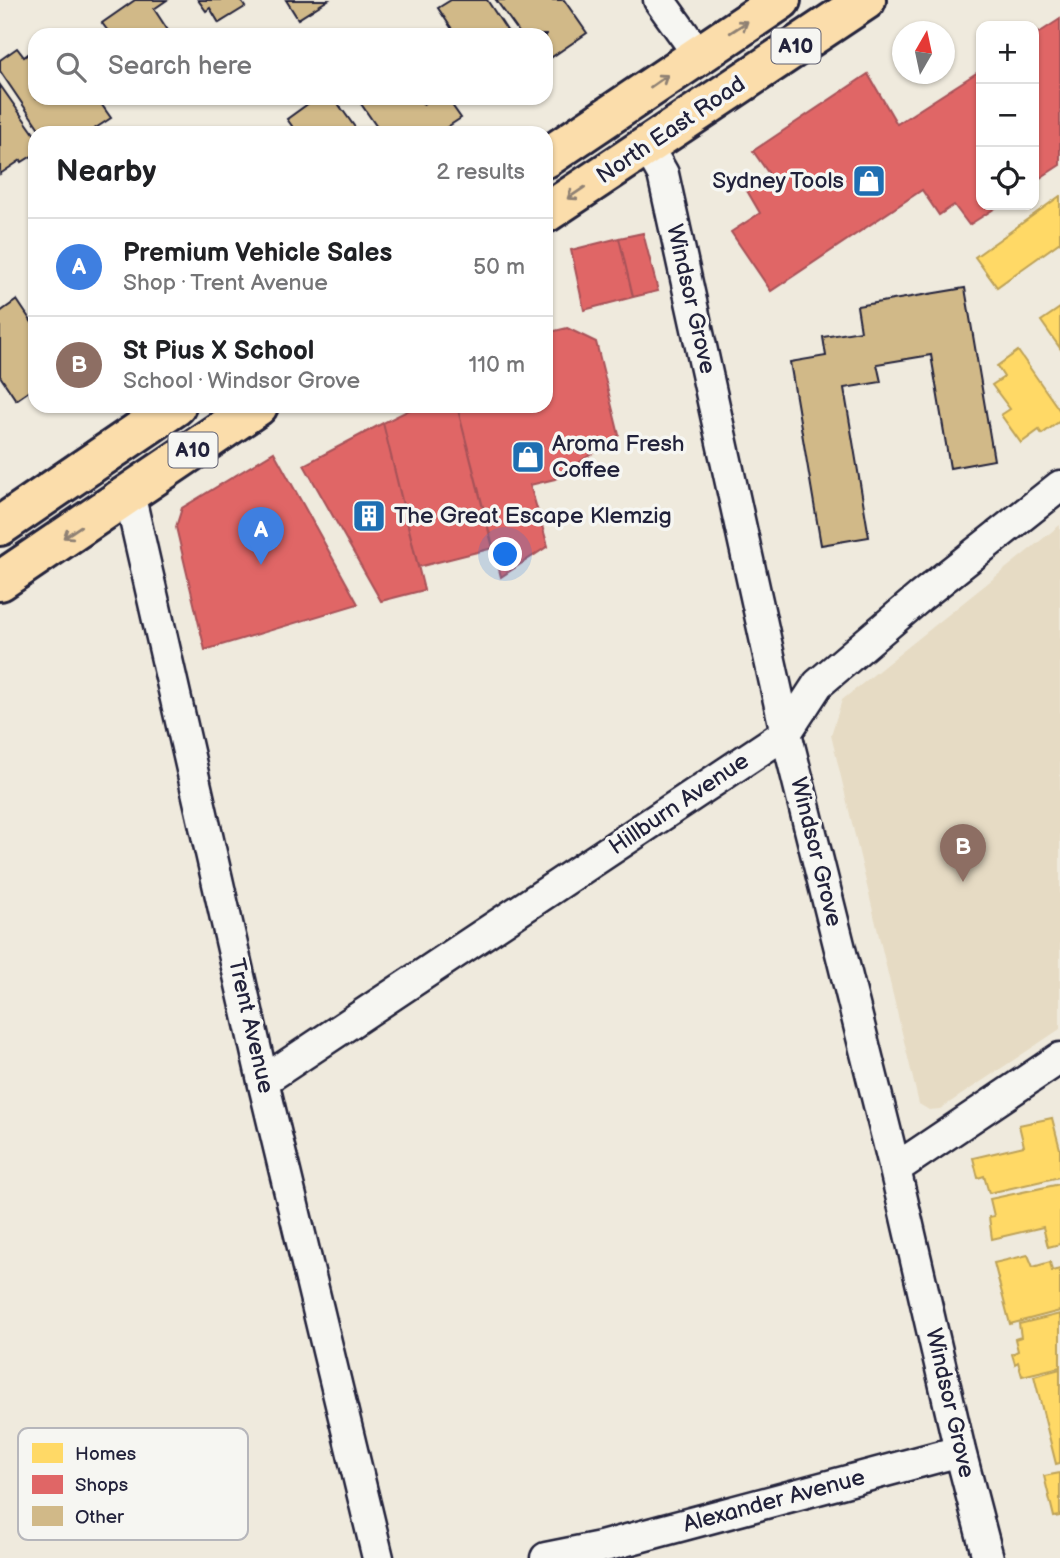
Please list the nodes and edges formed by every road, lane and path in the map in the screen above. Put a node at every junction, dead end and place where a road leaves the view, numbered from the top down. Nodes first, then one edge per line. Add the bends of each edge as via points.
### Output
1 (659, 0) edge
2 (781, 0) edge
3 (866, 0) edge
4 (698, 54) junction
5 (726, 93) junction
6 (619, 108) junction
7 (647, 146) junction
8 (553, 153) edge
9 (553, 208) edge
10 (166, 413) edge
11 (248, 413) edge
12 (104, 454) junction
13 (1060, 486) edge
14 (129, 493) junction
15 (0, 526) edge
16 (0, 581) edge
17 (786, 733) junction
18 (1060, 1058) edge
19 (263, 1082) junction
20 (895, 1169) junction
21 (960, 1451) junction
22 (378, 1558) edge
23 (546, 1558) edge
24 (988, 1558) edge

1 - 4 street
4 -> 2 highway, North East Road / A10
3 - 5 highway, North East Road / A10
4 - 5 highway
6 -> 4 highway, North East Road / A10
5 - 7 highway, North East Road / A10
6 - 7 highway
6 - 8 highway, North East Road / A10
7 -> 9 highway, North East Road / A10
7 - 17 street, Windsor Grove via 663,174
10 - 12 highway, A10
11 - 14 highway, A10
12 - 14 highway
12 - 15 highway, A10
13 - 17 street, Hillburn Avenue via 818,684
14 -> 16 highway, A10
14 - 19 street, Trent Avenue
17 - 19 street, Hillburn Avenue
17 - 20 street, Windsor Grove
18 - 20 street
19 - 22 street, Trent Avenue
20 - 21 street, Windsor Grove
21 - 23 street, Alexander Avenue
21 - 24 street, Windsor Grove

